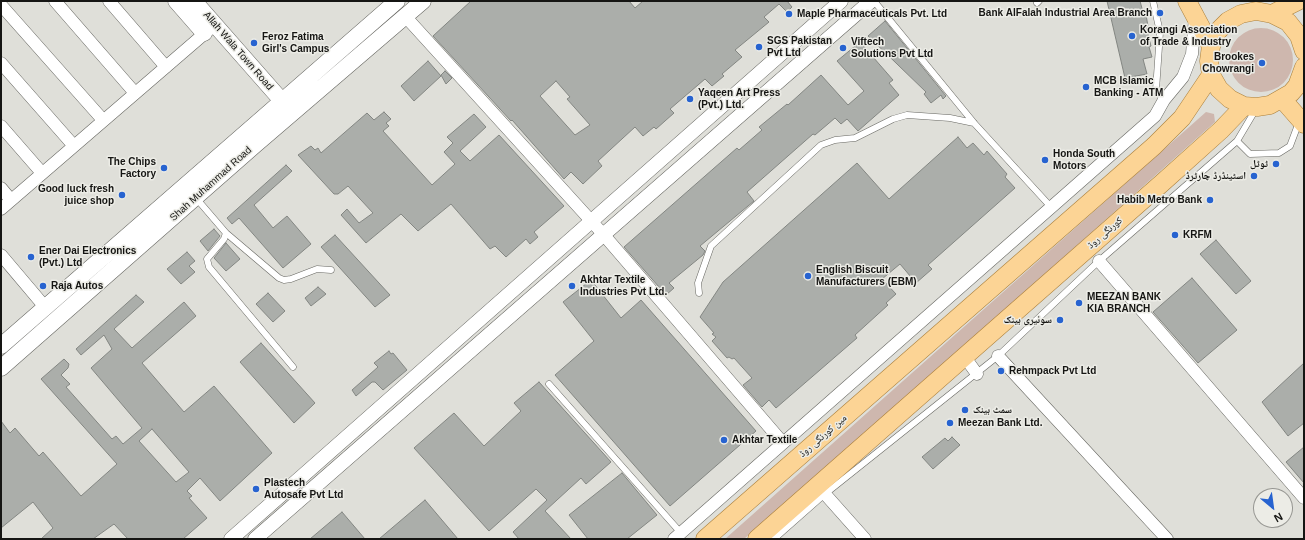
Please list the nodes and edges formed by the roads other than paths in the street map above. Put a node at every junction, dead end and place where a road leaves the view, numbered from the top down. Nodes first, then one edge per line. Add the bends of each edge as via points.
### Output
1 (55, 1) edge
2 (109, 1) edge
3 (176, 1) edge
4 (397, 1) edge
5 (423, 1) edge
6 (841, 1) edge
7 (871, 1) edge
8 (874, 1) edge
9 (1153, 1) edge
10 (1238, 1) edge
11 (1298, 1) edge
12 (199, 3) edge
13 (1, 5) edge
14 (1191, 8) edge
15 (1272, 9) edge
16 (405, 16) junction
17 (210, 29) junction
18 (1211, 46) junction
19 (1304, 51) edge
20 (1, 63) edge
21 (166, 66) junction
22 (1304, 67) edge
23 (1211, 75) junction
24 (1300, 90) edge
25 (135, 93) junction
26 (1164, 100) junction
27 (1283, 100) junction
28 (280, 103) junction
29 (1250, 106) junction
30 (717, 110) junction
31 (1155, 116) junction
32 (286, 119) junction
33 (104, 120) junction
34 (1302, 122) edge
35 (974, 123) junction
36 (731, 124) junction
37 (1, 126) edge
38 (1169, 132) junction
39 (257, 133) junction
40 (1237, 141) junction
41 (74, 146) junction
42 (42, 173) junction
43 (1, 188) edge
44 (196, 198) junction
45 (11, 200) junction
46 (1051, 207) junction
47 (1, 209) edge
48 (590, 222) junction
49 (226, 233) junction
50 (603, 234) junction
51 (1, 256) edge
52 (1099, 261) junction
53 (331, 270) dead end
54 (699, 293) dead end
55 (46, 307) junction
56 (925, 318) junction
57 (940, 334) junction
58 (1, 346) edge
59 (964, 356) junction
60 (998, 356) junction
61 (292, 367) dead end
62 (1, 368) edge
63 (977, 374) junction
64 (549, 384) dead end
65 (783, 444) junction
66 (825, 494) junction
67 (1304, 498) edge
68 (678, 536) edge
69 (231, 539) edge
70 (255, 539) edge
71 (706, 539) edge
72 (757, 539) edge
73 (774, 539) edge
74 (865, 539) edge
75 (1167, 539) edge

1 - 25 street
2 - 21 street
3 - 17 main road, Allah Wala Town Road
4 - 28 main road, Shah Muhammad Road
5 - 16 main road, Shah Muhammad Road
6 - 30 street
7 - 36 street
8 - 35 lane
9 - 26 lane via 1160,32 1156,90
10 - 15 main road
11 - 15 main road
12 - 17 main road, Allah Wala Town Road
13 - 33 street
14 - 18 main road
14 - 26 street via 1192,54 1183,77
15 - 18 main road via 1241,14 1228,21 1217,32
15 - 19 main road via 1288,22 1299,36
16 - 32 main road, Shah Muhammad Road
16 - 48 street
17 - 21 street
17 - 28 main road, Allah Wala Town Road
18 - 23 main road
20 - 41 street
21 - 25 street
22 - 24 main road
23 - 29 main road via 1219,89 1230,99
23 - 38 main road, مین کورنگی روڈ via 1195,101
24 - 27 main road
25 - 33 street
26 - 31 street
27 - 29 main road via 1270,105
27 - 34 main road
28 - 32 street via 287,107 289,113
28 - 39 main road, Shah Muhammad Road
29 - 40 lane
29 - 59 main road, کورنگی روڈ
30 - 36 street
30 - 48 street
31 - 38 street via 1161,114 1167,118
31 - 46 street
32 - 39 main road, Shah Muhammad Road
33 - 41 street
34 - 40 lane via 1290,146 1279,153 1250,154
35 - 46 lane
35 - 54 lane via 950,118 906,115 855,138 835,140 821,145 711,246 698,283
36 - 50 street
37 - 42 street
38 - 57 main road, مین کورنگی روڈ
39 - 44 main road, Shah Muhammad Road
39 - 55 main road, Shah Muhammad Road
40 - 52 lane
41 - 42 street
42 - 45 street
43 - 45 street
44 - 49 lane
44 - 62 main road, Shah Muhammad Road
45 - 47 street
46 - 56 street
48 - 50 street
48 - 69 street
49 - 53 lane via 284,280 317,269
49 - 61 lane via 206,259 206,263
50 - 65 street
50 - 70 street
51 - 55 street
52 - 60 lane
52 - 67 street
55 - 58 main road, Shah Muhammad Road
56 - 57 street
56 - 65 street
57 - 71 main road, مین کورنگی روڈ
59 - 63 street
59 - 72 main road
60 - 63 lane
60 - 75 street
63 - 66 lane
64 - 68 lane
65 - 68 street
66 - 73 lane
66 - 74 street

